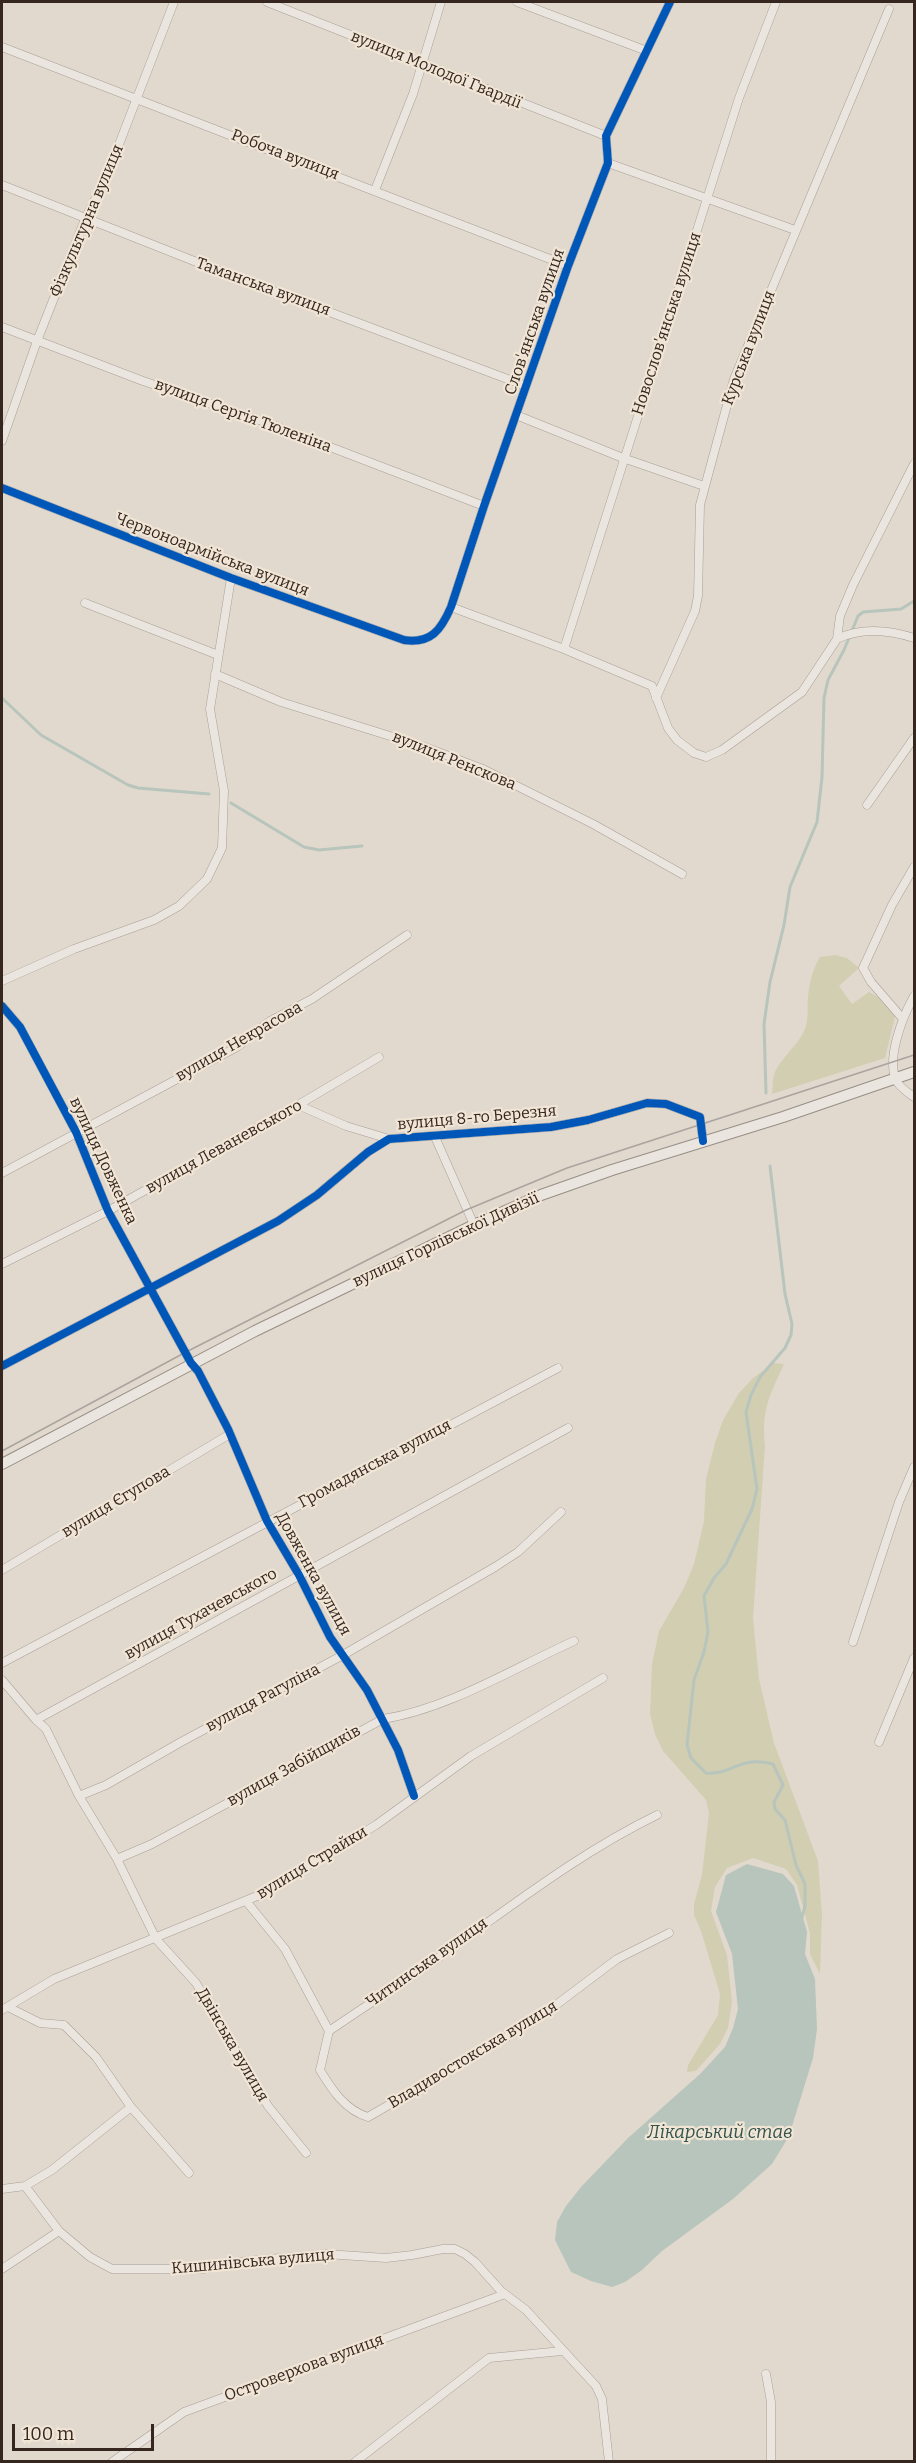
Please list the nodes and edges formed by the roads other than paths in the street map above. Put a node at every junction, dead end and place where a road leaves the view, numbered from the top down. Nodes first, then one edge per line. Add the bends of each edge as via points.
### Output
1 (174, 2) edge
2 (267, 2) edge
3 (441, 2) edge
4 (517, 2) edge
5 (670, 2) edge
6 (776, 2) edge
7 (889, 9) dead end
8 (2, 47) edge
9 (647, 51) junction
10 (422, 64) junction
11 (138, 99) junction
12 (606, 136) junction
13 (608, 163) junction
14 (2, 185) edge
15 (375, 189) junction
16 (709, 198) junction
17 (86, 217) junction
18 (795, 230) junction
19 (568, 266) junction
20 (2, 327) edge
21 (37, 340) junction
22 (526, 386) junction
23 (516, 415) junction
24 (2, 441) edge
25 (623, 458) junction
26 (915, 464) edge
27 (704, 486) junction
28 (2, 488) edge
29 (484, 506) junction
30 (231, 578) junction
31 (85, 603) dead end
32 (451, 607) junction
33 (841, 637) junction
34 (915, 638) edge
35 (415, 641) joint
36 (564, 649) junction
37 (218, 655) junction
38 (215, 674) junction
39 (656, 698) junction
40 (915, 738) edge
41 (867, 805) dead end
42 (915, 867) edge
43 (682, 874) dead end
44 (407, 935) dead end
45 (2, 981) edge
46 (915, 996) edge
47 (2, 1006) edge
48 (903, 1019) junction
49 (379, 1057) dead end
50 (915, 1072) edge
51 (896, 1080) junction
52 (915, 1097) edge
53 (298, 1105) junction
54 (76, 1132) junction
55 (435, 1137) junction
56 (389, 1139) junction
57 (703, 1141) junction
58 (2, 1173) edge
59 (108, 1211) junction
60 (474, 1225) junction
61 (2, 1264) edge
62 (151, 1287) junction
63 (191, 1363) junction
64 (2, 1366) edge
65 (558, 1368) dead end
66 (568, 1428) dead end
67 (230, 1434) junction
68 (2, 1464) edge
69 (915, 1467) edge
70 (561, 1512) dead end
71 (267, 1521) junction
72 (2, 1570) edge
73 (299, 1575) junction
74 (574, 1641) dead end
75 (853, 1642) dead end
76 (343, 1655) junction
77 (915, 1658) edge
78 (2, 1663) edge
79 (603, 1678) dead end
80 (2, 1680) edge
81 (382, 1719) junction
82 (36, 1720) junction
83 (879, 1742) dead end
84 (79, 1796) junction
85 (414, 1796) junction
86 (657, 1815) dead end
87 (117, 1859) junction
88 (246, 1901) junction
89 (669, 1933) dead end
90 (156, 1939) junction
91 (4, 2009) edge
92 (328, 2031) junction
93 (130, 2107) junction
94 (306, 2153) dead end
95 (189, 2173) dead end
96 (25, 2186) junction
97 (2, 2189) edge
98 (60, 2230) junction
99 (2, 2270) edge
100 (505, 2294) junction
101 (562, 2350) junction
102 (766, 2374) dead end
103 (112, 2462) edge
104 (355, 2462) edge
105 (609, 2462) edge
106 (771, 2462) edge

1 - 11 street, Фізкультурна вулиця
2 - 10 street, вулиця Молодої Гвардії
3 - 10 street
4 - 9 street
5 - 9 street, Слов'янська вулиця
6 - 16 street, Новослов'янська вулиця via 739,98
7 - 18 street, Курська вулиця
8 - 11 street, Робоча вулиця
9 - 12 street, Слов'янська вулиця
10 - 12 street, вулиця Молодої Гвардії
10 - 15 street
11 - 15 street, Робоча вулиця
11 - 17 street, Фізкультурна вулиця
12 - 13 street, Слов'янська вулиця
13 - 16 street
13 - 19 street, Слов'янська вулиця
14 - 17 street, Таманська вулиця
15 - 19 street, Робоча вулиця
16 - 18 street
16 - 25 street, Новослов'янська вулиця
17 - 21 street, Фізкультурна вулиця
17 - 22 street, Таманська вулиця
18 - 27 street, Курська вулиця via 734,379
19 - 22 street, Слов'янська вулиця
20 - 21 street, вулиця Сергія Тюленіна
21 - 24 street, Фізкультурна вулиця
21 - 29 street, вулиця Сергія Тюленіна
22 - 23 street, Слов'янська вулиця
23 - 25 street
23 - 29 street, Слов'янська вулиця
25 - 27 street
25 - 36 street, Новослов'янська вулиця
26 - 33 street via 853,585 840,616
27 - 39 street, Курська вулиця via 695,611
28 - 30 street, Червоноармійська вулиця
29 - 32 street, Слов'янська вулиця
30 - 35 street, Червоноармійська вулиця
30 - 37 street
31 - 37 street
32 - 35 street, Слов'янська вулиця via 433,635
32 - 36 street
33 - 34 street via 882,630
33 - 39 street via 802,692 722,750 706,757 693,753 677,740
36 - 39 street via 652,686
37 - 38 street
38 - 43 street, вулиця Ренскова via 281,702 483,769
38 - 45 street via 210,709 224,791 222,848 207,879 179,906 154,920
40 - 41 street
42 - 48 street via 892,905 864,968
44 - 54 street, вулиця Некрасова via 312,999 270,1021 237,1047
46 - 48 street
47 - 54 street, вулиця Довженка via 20,1027
48 - 51 street via 895,1049
49 - 53 street, вулиця Леваневського
50 - 51 main road, вулиця Горлівської Дивізії
51 - 52 street
51 - 57 main road, вулиця Горлівської Дивізії
53 - 56 street
53 - 59 street, вулиця Леваневського
54 - 58 street, вулиця Некрасова
54 - 59 street, вулиця Довженка
55 - 56 street, вулиця 8-го Березня
55 - 57 street, вулиця 8-го Березня via 551,1127 658,1103 700,1118
55 - 60 street
56 - 62 street, вулиця 8-го Березня via 278,1221
57 - 60 main road, вулиця Горлівської Дивізії via 562,1188
59 - 61 street, вулиця Леваневського
59 - 62 street, вулиця Довженка
60 - 63 main road, вулиця Горлівської Дивізії
62 - 63 street, вулиця Довженка
62 - 64 street, вулиця 8-го Березня
63 - 67 street, Довженка вулиця
63 - 68 main road, вулиця Горлівської Дивізії
65 - 71 street, Громадянська вулиця
66 - 73 street, вулиця Тухачевського
67 - 71 street, Довженка вулиця
67 - 72 street, вулиця Єгупова
69 - 75 street via 898,1502
70 - 76 street, вулиця Рагуліна via 518,1552
71 - 73 street, Довженка вулиця
71 - 78 street, Громадянська вулиця
73 - 76 street, Довженка вулиця
73 - 82 street, вулиця Тухачевського
74 - 81 street, вулиця Забійщиків via 471,1690 402,1716
76 - 81 street, Довженка вулиця
76 - 84 street, вулиця Рагуліна via 106,1785
77 - 83 street
79 - 85 street, вулиця Страйки via 471,1756
80 - 82 street, Двінська вулиця
81 - 85 street, Довженка вулиця
81 - 87 street, вулиця Забійщиків via 152,1844
82 - 84 street, Двінська вулиця via 46,1729
84 - 87 street, Двінська вулиця
85 - 88 street, вулиця Страйки via 376,1825
86 - 92 street, Читинська вулиця via 571,1864
87 - 90 street, Двінська вулиця
88 - 90 street, вулиця Страйки
88 - 92 street via 285,1949
89 - 92 street, Владивостокська вулиця via 617,1959 515,2032 368,2117 356,2113 333,2092 320,2070
90 - 91 street, вулиця Страйки via 54,1979
90 - 94 street, Двінська вулиця via 196,1983 268,2106
91 - 93 street via 40,2023 64,2025 96,2057
93 - 95 street
93 - 96 street via 85,2145
96 - 97 street
96 - 98 street, Кишинівська вулиця
98 - 99 street
98 - 100 street, Кишинівська вулиця via 100,2264 112,2269 204,2269 315,2255 386,2258 455,2249 476,2262
100 - 101 street, Кишинівська вулиця via 526,2310
100 - 103 street, Островерхова вулиця via 184,2412
101 - 104 street via 489,2358
101 - 105 street, Кишинівська вулиця via 596,2386 602,2398
102 - 106 street via 771,2402

